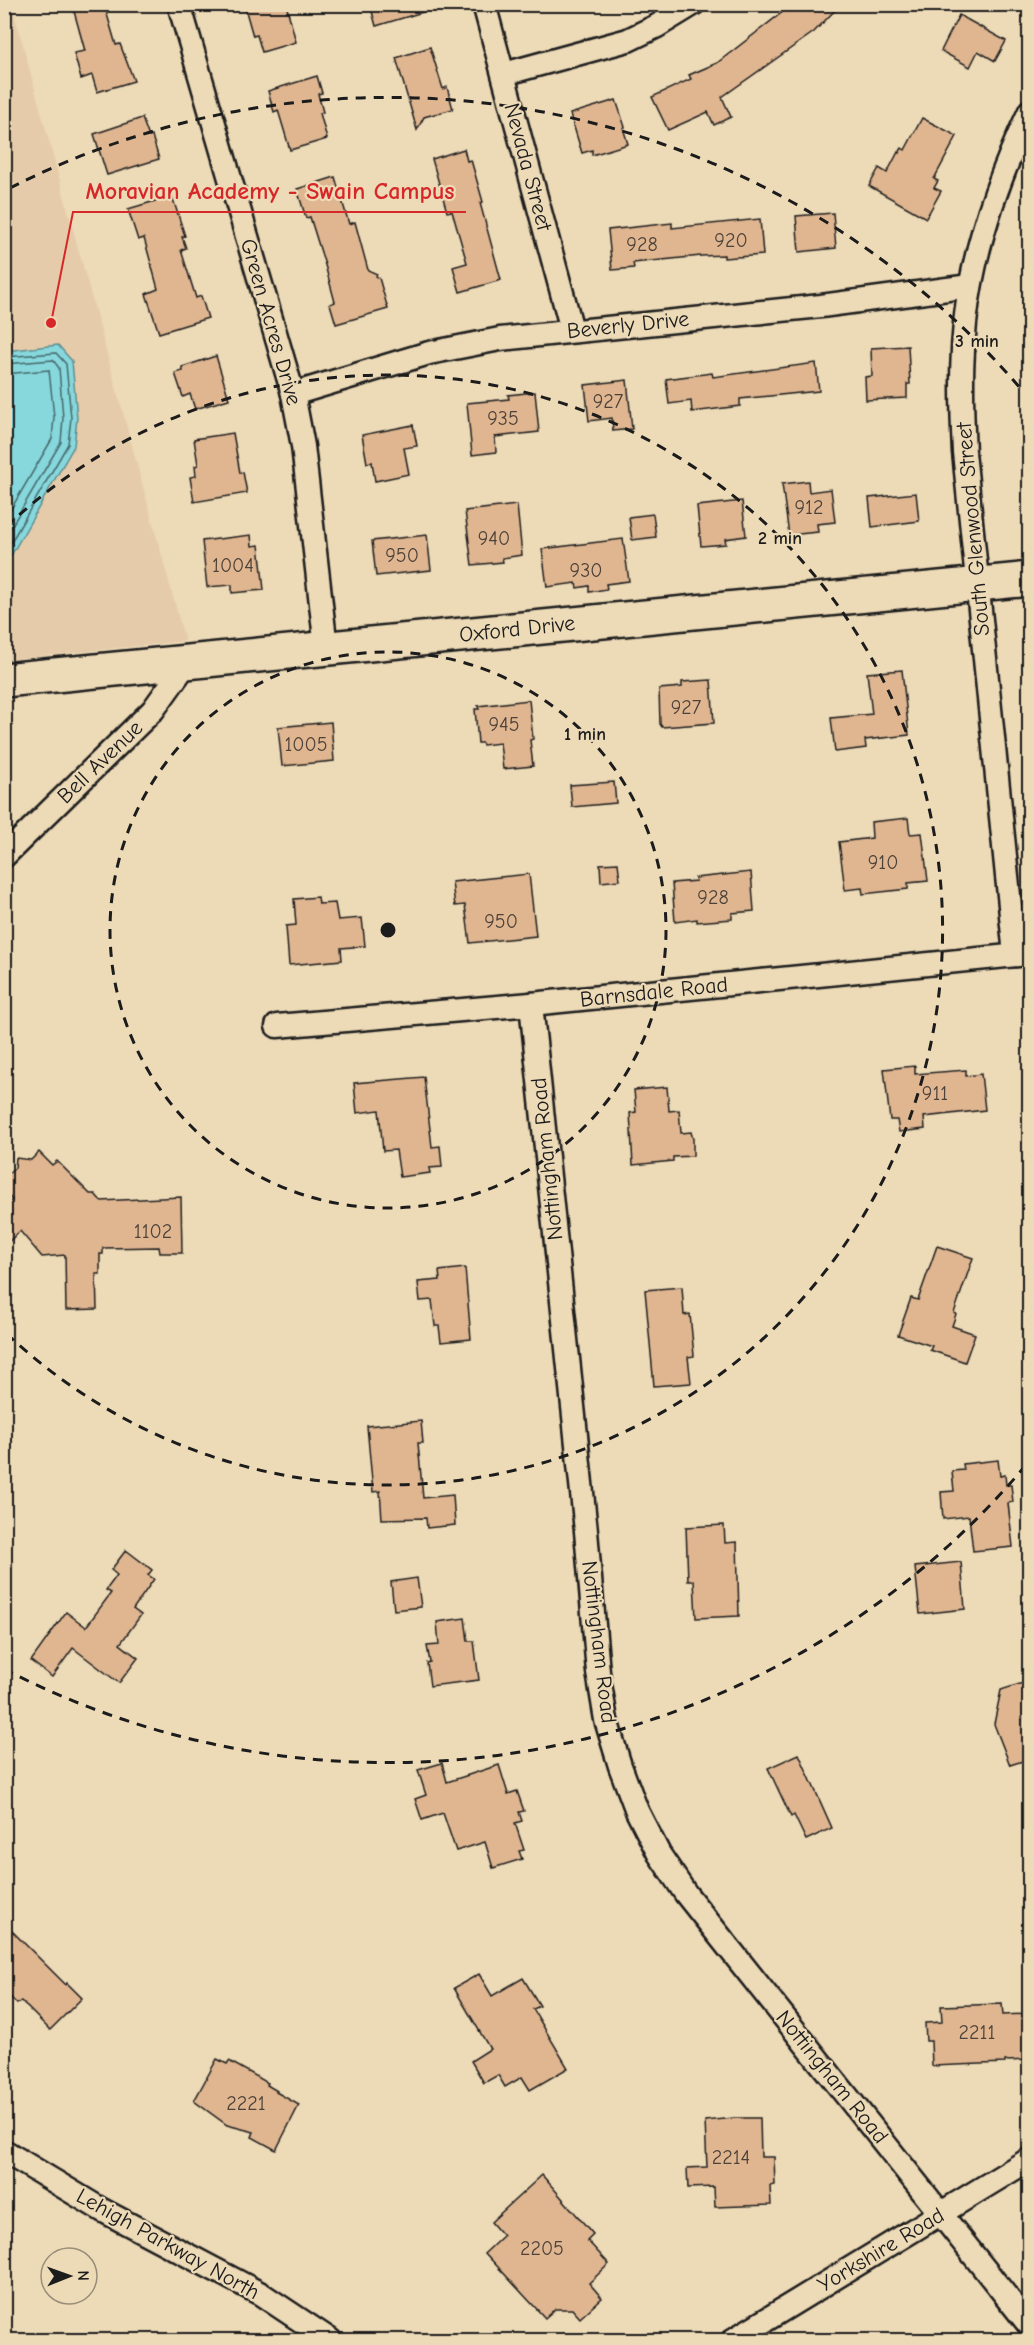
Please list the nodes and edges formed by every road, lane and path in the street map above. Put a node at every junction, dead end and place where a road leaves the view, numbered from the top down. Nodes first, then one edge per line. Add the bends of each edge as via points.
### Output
1 (179, 4) edge
2 (484, 4) edge
3 (693, 4) edge
4 (504, 74) junction
5 (1029, 111) edge
6 (970, 286) junction
7 (572, 330) junction
8 (293, 394) junction
9 (1029, 579) edge
10 (978, 584) junction
11 (326, 648) junction
12 (188, 661) junction
13 (4, 680) edge
14 (4, 856) edge
15 (1022, 954) edge
16 (531, 1004) junction
17 (277, 1026) dead end
18 (4, 2151) edge
19 (1029, 2159) edge
20 (941, 2213) junction
21 (1029, 2326) edge
22 (330, 2340) edge
23 (733, 2340) edge

1 - 8 street, Green Acres Drive
2 - 4 street, Nevada Street
3 - 4 street via 628,40
4 - 7 street, Nevada Street
5 - 6 street, South Glenwood Street via 993,202
6 - 7 street, Beverly Drive via 821,306
6 - 10 street, South Glenwood Street via 962,400
7 - 8 street, Beverly Drive via 429,353
8 - 11 street, Green Acres Drive via 303,446
9 - 10 main road, Oxford Drive
10 - 11 main road, Oxford Drive
10 - 15 street, South Glenwood Street
11 - 12 main road, Oxford Drive
12 - 13 main road, Oxford Drive
12 - 14 street, Bell Avenue via 153,710
15 - 16 street, Barnsdale Road
16 - 17 street, Barnsdale Road
16 - 20 street, Nottingham Road via 598,1672 606,1720 620,1766 659,1854 686,1894
18 - 22 street, Lehigh Parkway North via 102,2210 261,2294
19 - 20 street, Yorkshire Road
20 - 21 street, Nottingham Road
20 - 23 street, Yorkshire Road

